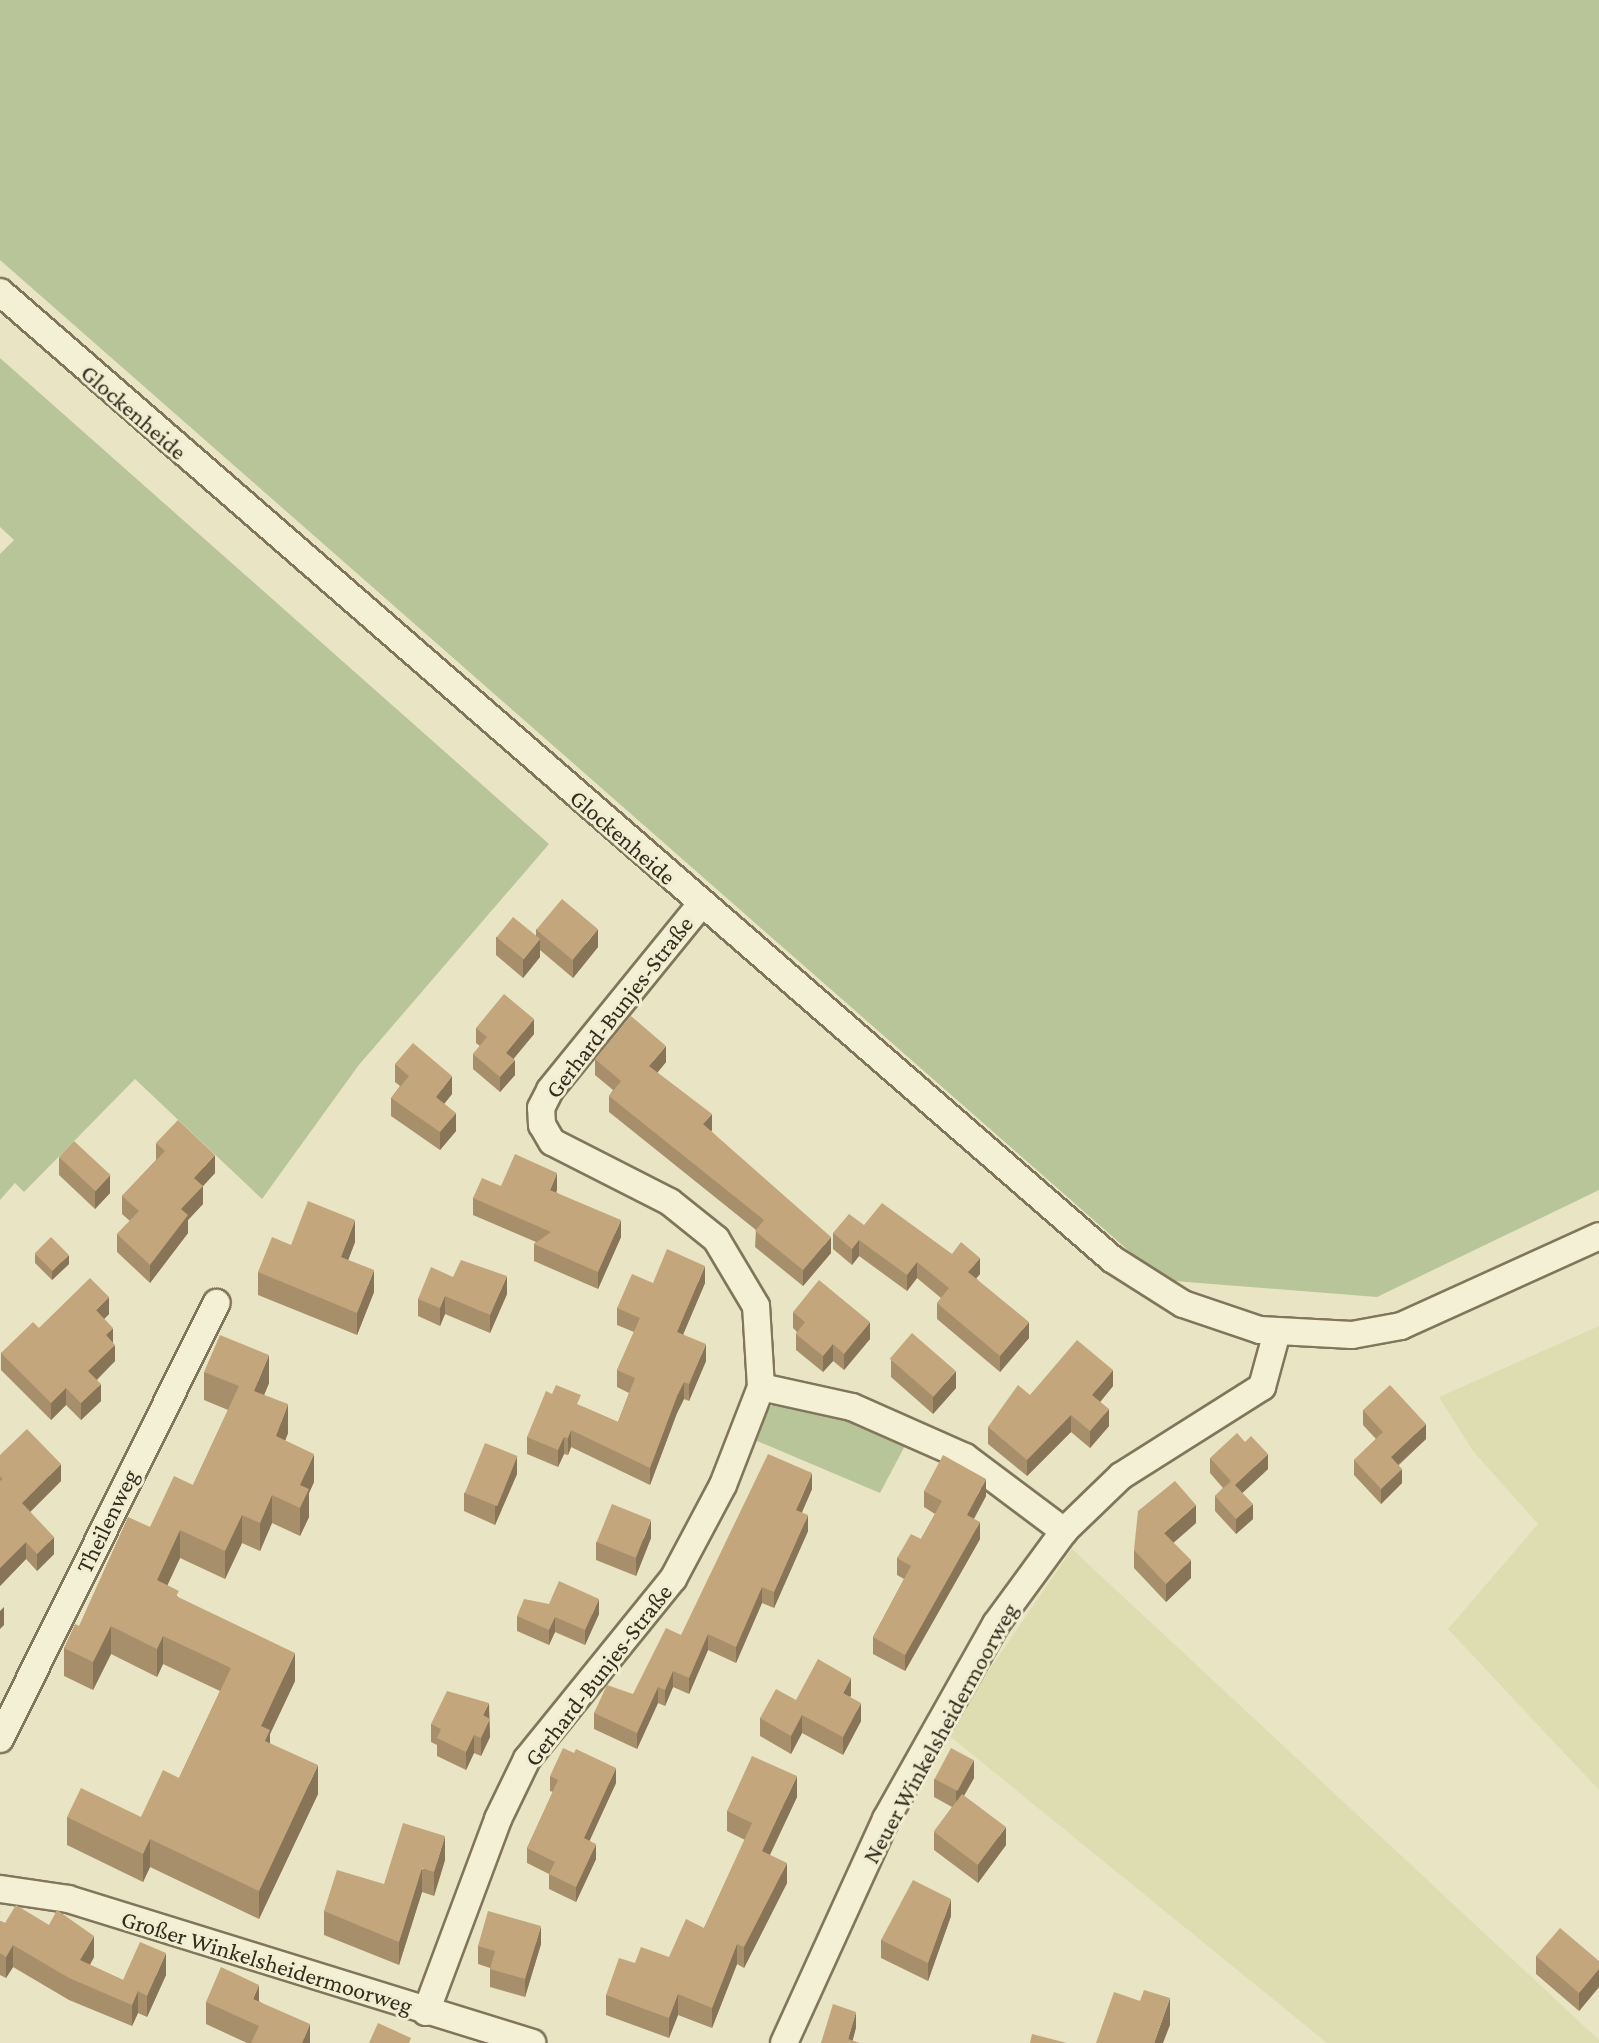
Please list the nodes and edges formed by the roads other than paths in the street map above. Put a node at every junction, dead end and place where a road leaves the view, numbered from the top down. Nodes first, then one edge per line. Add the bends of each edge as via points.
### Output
1 (0, 292) edge
2 (701, 904) junction
3 (1599, 1236) edge
4 (216, 1303) dead end
5 (1277, 1332) junction
6 (761, 1387) junction
7 (1064, 1531) junction
8 (2, 1728) edge
9 (0, 1889) edge
10 (426, 2012) junction
11 (532, 2043) edge
12 (784, 2043) edge

1 - 2 street, Glockenheide
2 - 5 street, Glockenheide via 1112,1259 1183,1304
2 - 6 street, Gerhard-Bunjes-Straße via 550,1090 541,1108 542,1125 552,1142 670,1202 716,1239 756,1306
3 - 5 street via 1401,1326 1352,1335
4 - 8 street, Theilenweg
5 - 7 street, Neuer Winkelsheidermoorweg via 1262,1387 1121,1476
6 - 7 street via 852,1407 965,1457
6 - 10 street, Gerhard-Bunjes-Straße via 723,1485 673,1579 527,1759 498,1819
7 - 12 street, Neuer Winkelsheidermoorweg via 996,1624 886,1819
9 - 10 street, Großer Winkelsheidermoorweg via 68,1899
10 - 11 street, Großer Winkelsheidermoorweg

